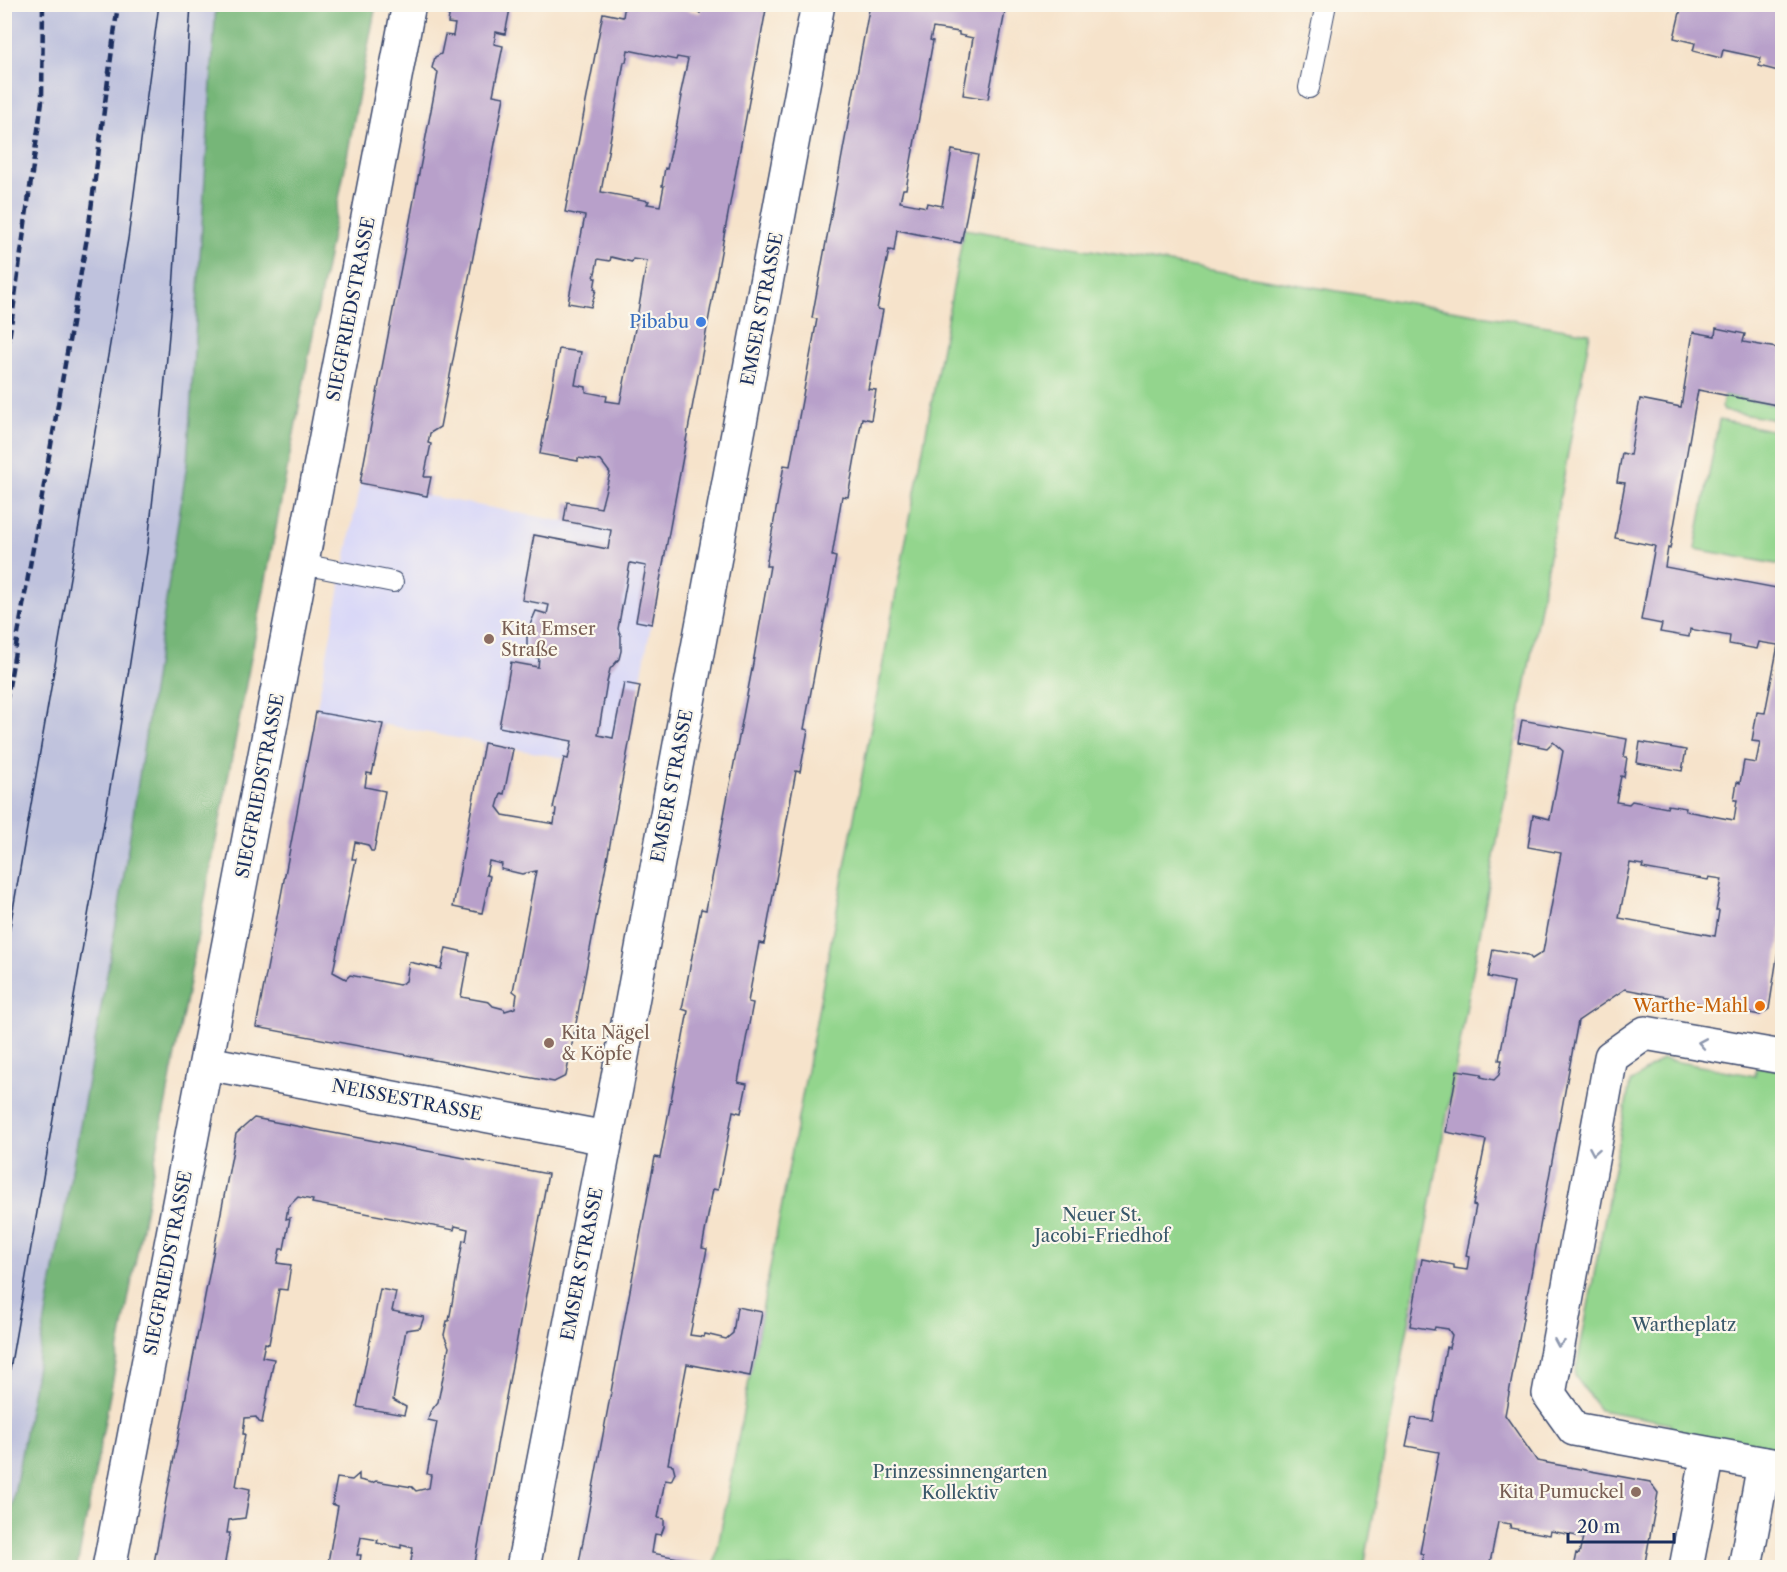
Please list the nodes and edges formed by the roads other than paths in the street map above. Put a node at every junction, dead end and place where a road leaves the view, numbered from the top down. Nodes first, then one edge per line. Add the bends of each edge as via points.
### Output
1 (409, 4) edge
2 (818, 4) edge
3 (1326, 4) edge
4 (1309, 88) dead end
5 (302, 564) junction
6 (393, 582) dead end
7 (1782, 1058) edge
8 (207, 1063) junction
9 (606, 1138) junction
10 (1708, 1454) junction
11 (1773, 1466) edge
12 (109, 1568) edge
13 (523, 1568) edge
14 (1686, 1568) edge
15 (1745, 1568) edge

1 - 5 street, SIEGFRIEDSTRASSE
2 - 9 street, EMSER STRASSE
3 - 4 lane
5 - 6 lane
5 - 8 street, SIEGFRIEDSTRASSE
7 -> 10 street via 1645,1033 1611,1057 1549,1394 1574,1429
8 - 9 street, NEISSESTRASSE
8 - 12 street, SIEGFRIEDSTRASSE
9 - 13 street, EMSER STRASSE
10 - 11 street
10 - 14 street
11 - 15 street

